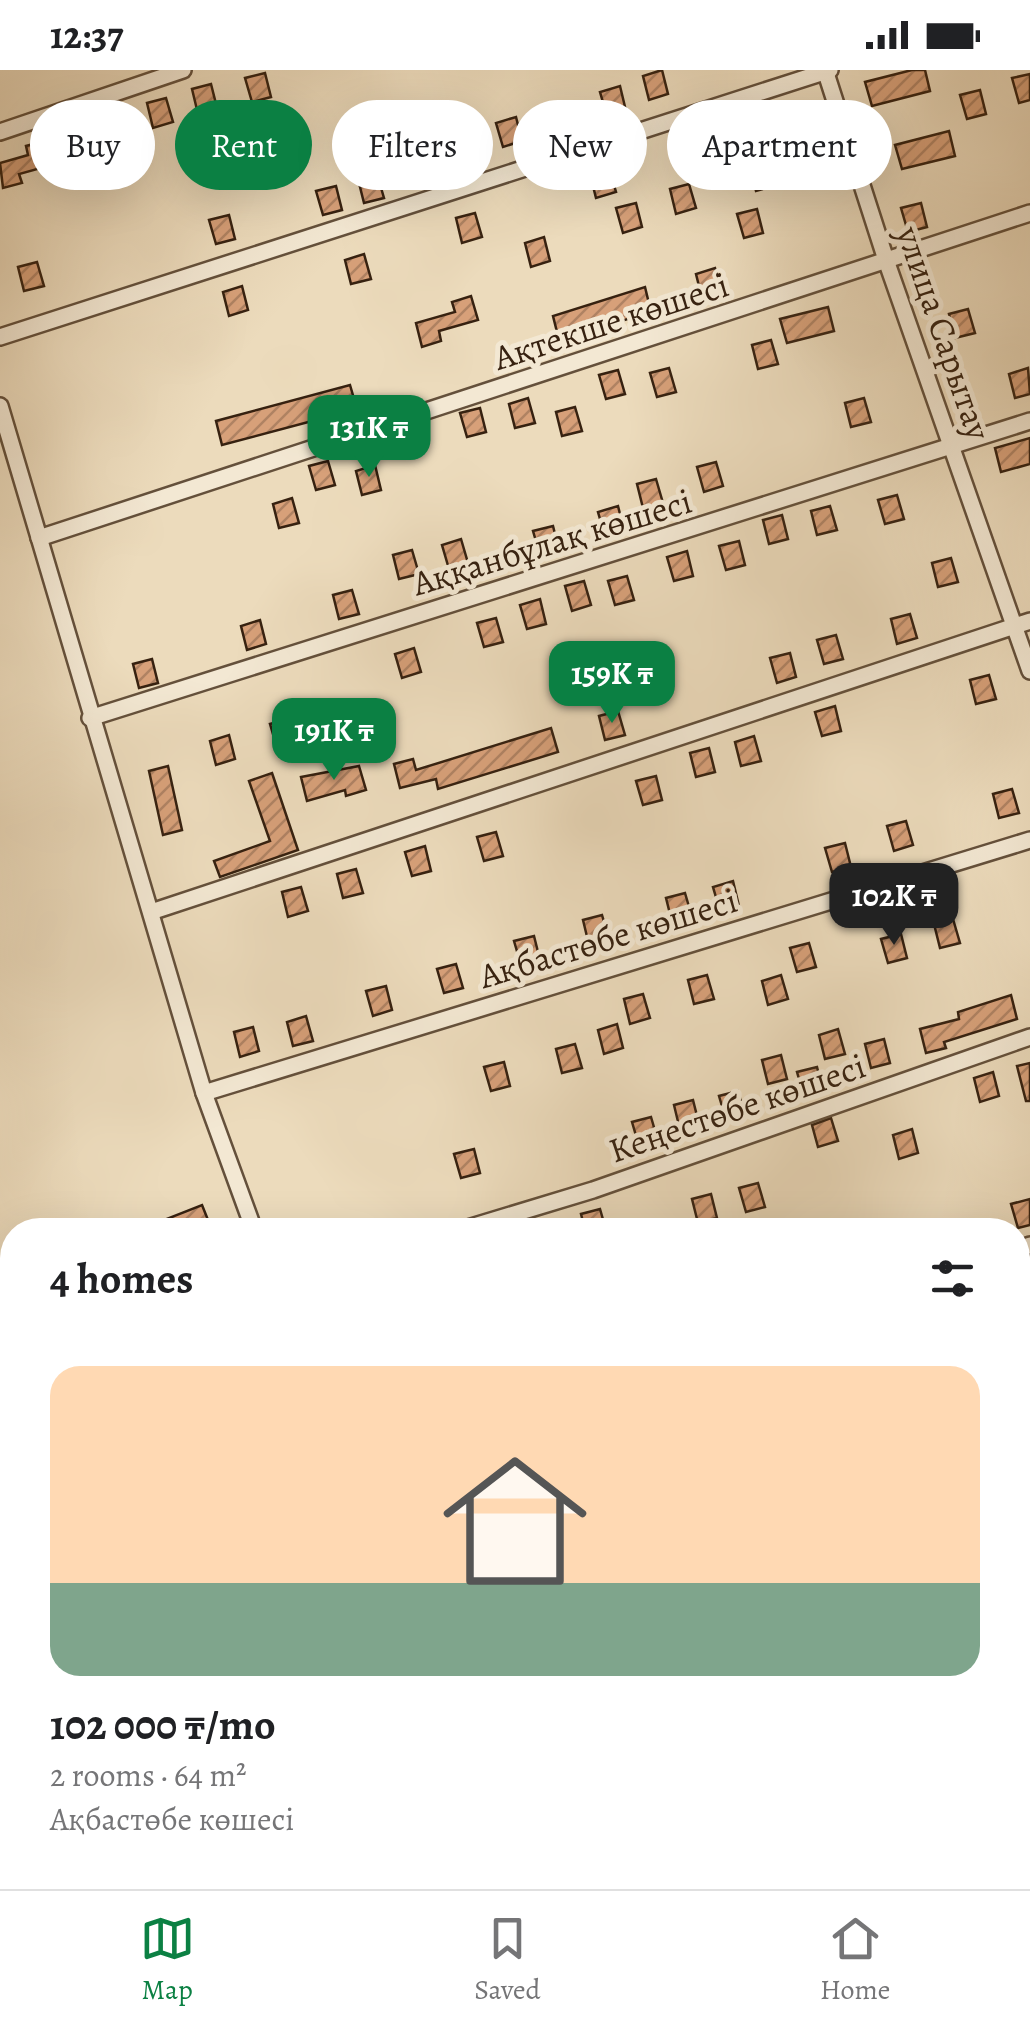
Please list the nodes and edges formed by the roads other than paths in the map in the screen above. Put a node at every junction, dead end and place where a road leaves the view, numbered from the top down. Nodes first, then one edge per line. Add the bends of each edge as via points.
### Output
1 (183, 70) edge
2 (827, 70) edge
3 (0, 132) edge
4 (1030, 213) edge
5 (887, 263) junction
6 (0, 338) edge
7 (0, 406) edge
8 (1030, 421) edge
9 (952, 449) junction
10 (38, 538) junction
11 (1023, 623) edge
12 (1030, 670) edge
13 (90, 718) junction
14 (1030, 840) edge
15 (151, 912) junction
16 (1030, 1037) edge
17 (204, 1093) junction
18 (250, 1218) edge
19 (501, 1218) edge

1 - 3 street
2 - 5 street, улица Сарытау
2 - 6 street
4 - 5 street, Ақтекше көшесі
5 - 9 street, улица Сарытау
5 - 10 street, Ақтекше көшесі
7 - 10 street
8 - 9 street, Аққанбұлақ көшесі
9 - 11 street, улица Сарытау
9 - 13 street, Аққанбұлақ көшесі
10 - 13 street
11 - 12 street, улица Сарытау
11 - 15 street
13 - 15 street
14 - 17 street, Ақбастөбе көшесі
15 - 17 street
16 - 19 street, Кеңестөбе көшесі
17 - 18 street

